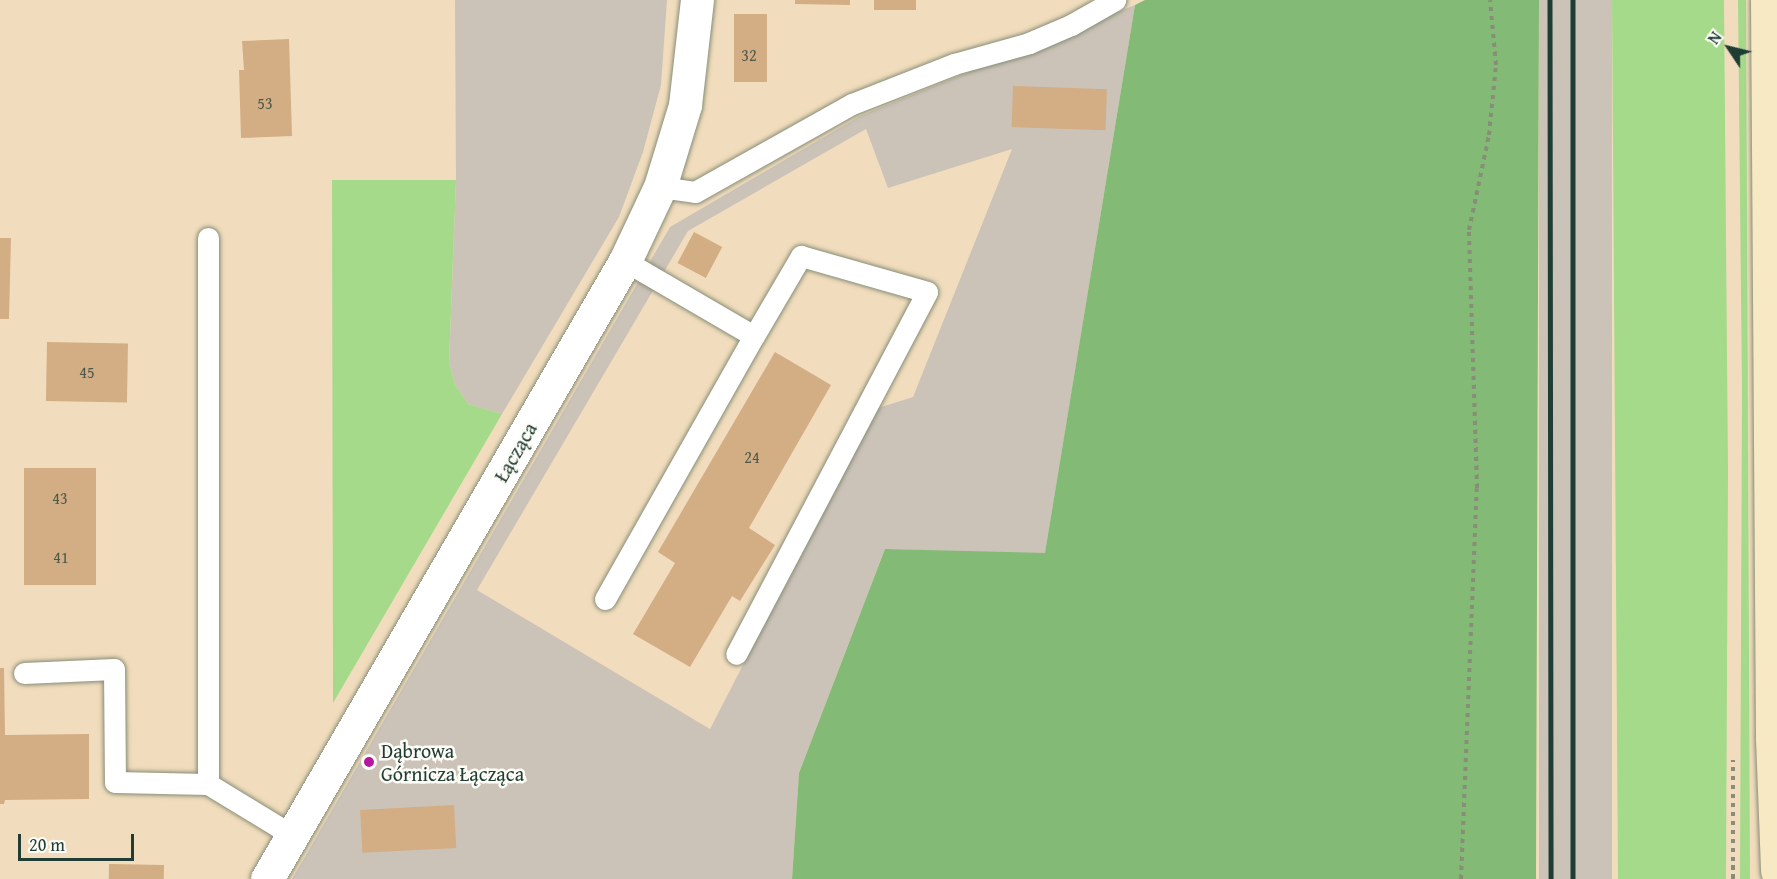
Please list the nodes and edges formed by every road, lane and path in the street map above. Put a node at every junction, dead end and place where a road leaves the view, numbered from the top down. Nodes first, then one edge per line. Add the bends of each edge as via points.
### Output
1 (697, 0) edge
2 (1114, 0) edge
3 (1490, 0) edge
4 (1767, 0) edge
5 (660, 187) junction
6 (208, 238) dead end
7 (626, 261) junction
8 (754, 336) junction
9 (605, 599) dead end
10 (736, 654) dead end
11 (24, 673) dead end
12 (208, 784) junction
13 (292, 835) junction
14 (1777, 871) edge
15 (267, 879) edge
16 (1461, 879) edge

1 - 5 street, Łącząca via 685,105
2 - 5 lane via 1029,43 954,64 852,104 695,192
3 - 16 path via 1496,65 1489,135 1469,230 1477,488
4 - 14 street via 1772,726
5 - 7 street, Łącząca
6 - 12 lane
7 - 8 lane
7 - 13 street, Łącząca
8 - 9 lane
8 - 10 lane via 801,256 927,292
11 - 12 lane via 114,669 115,782
12 - 13 lane
13 - 15 street, Łącząca

